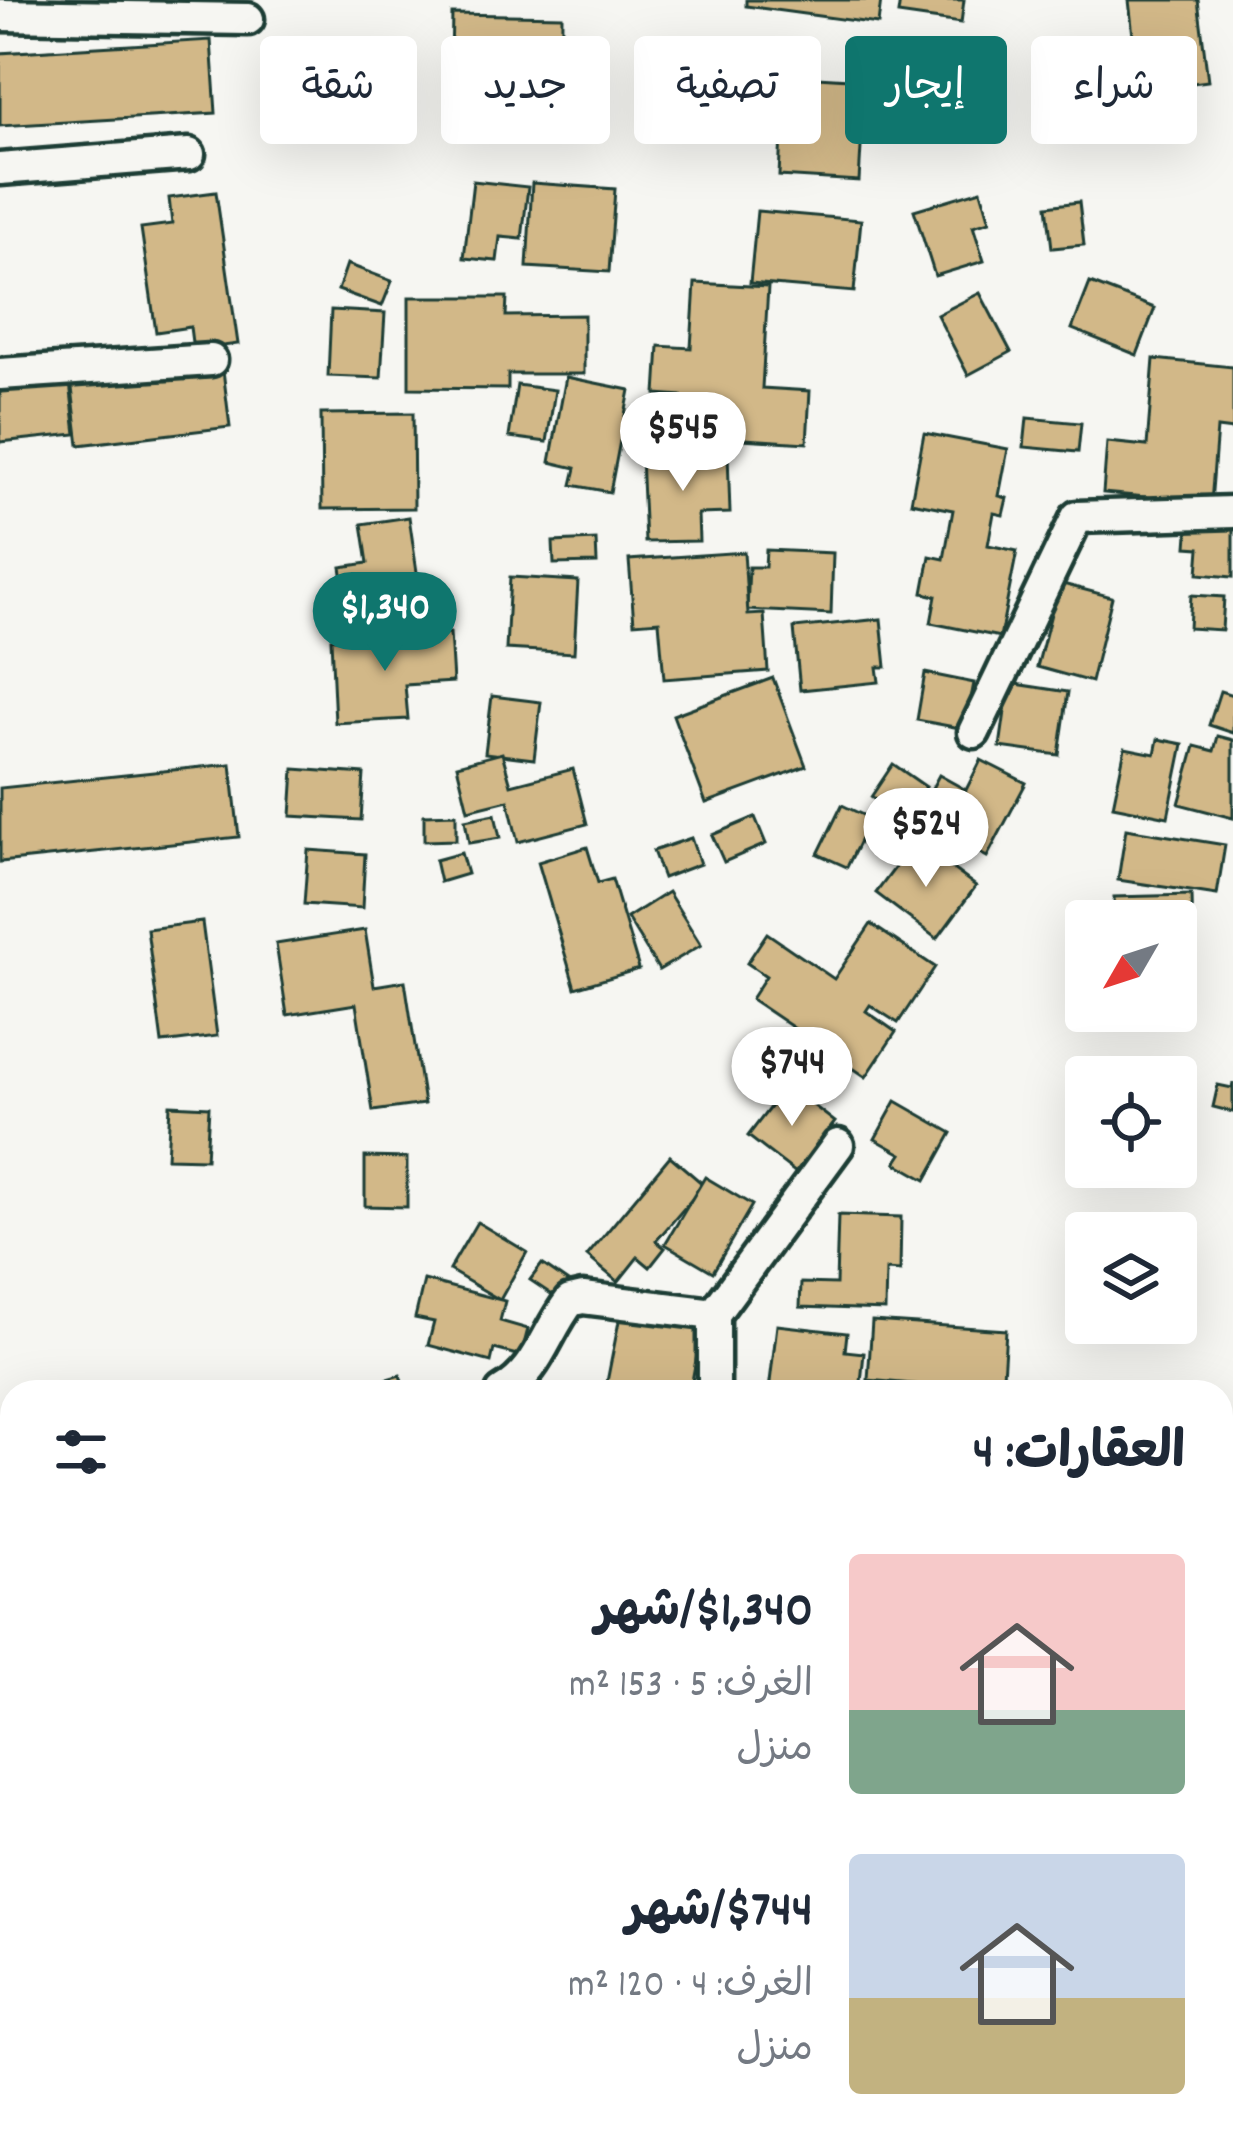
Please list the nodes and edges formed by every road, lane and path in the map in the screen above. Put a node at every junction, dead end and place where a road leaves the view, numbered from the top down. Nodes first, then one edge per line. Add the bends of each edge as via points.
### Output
1 (0, 15) edge
2 (248, 19) dead end
3 (189, 154) dead end
4 (0, 169) edge
5 (211, 360) dead end
6 (0, 374) edge
7 (1233, 512) edge
8 (974, 732) dead end
9 (838, 1145) dead end
10 (714, 1314) junction
11 (522, 1380) edge
12 (714, 1380) edge

1 - 2 street
3 - 4 street
5 - 6 street
7 - 8 street via 1077,517
9 - 10 street
10 - 11 street via 570,1301
10 - 12 street

